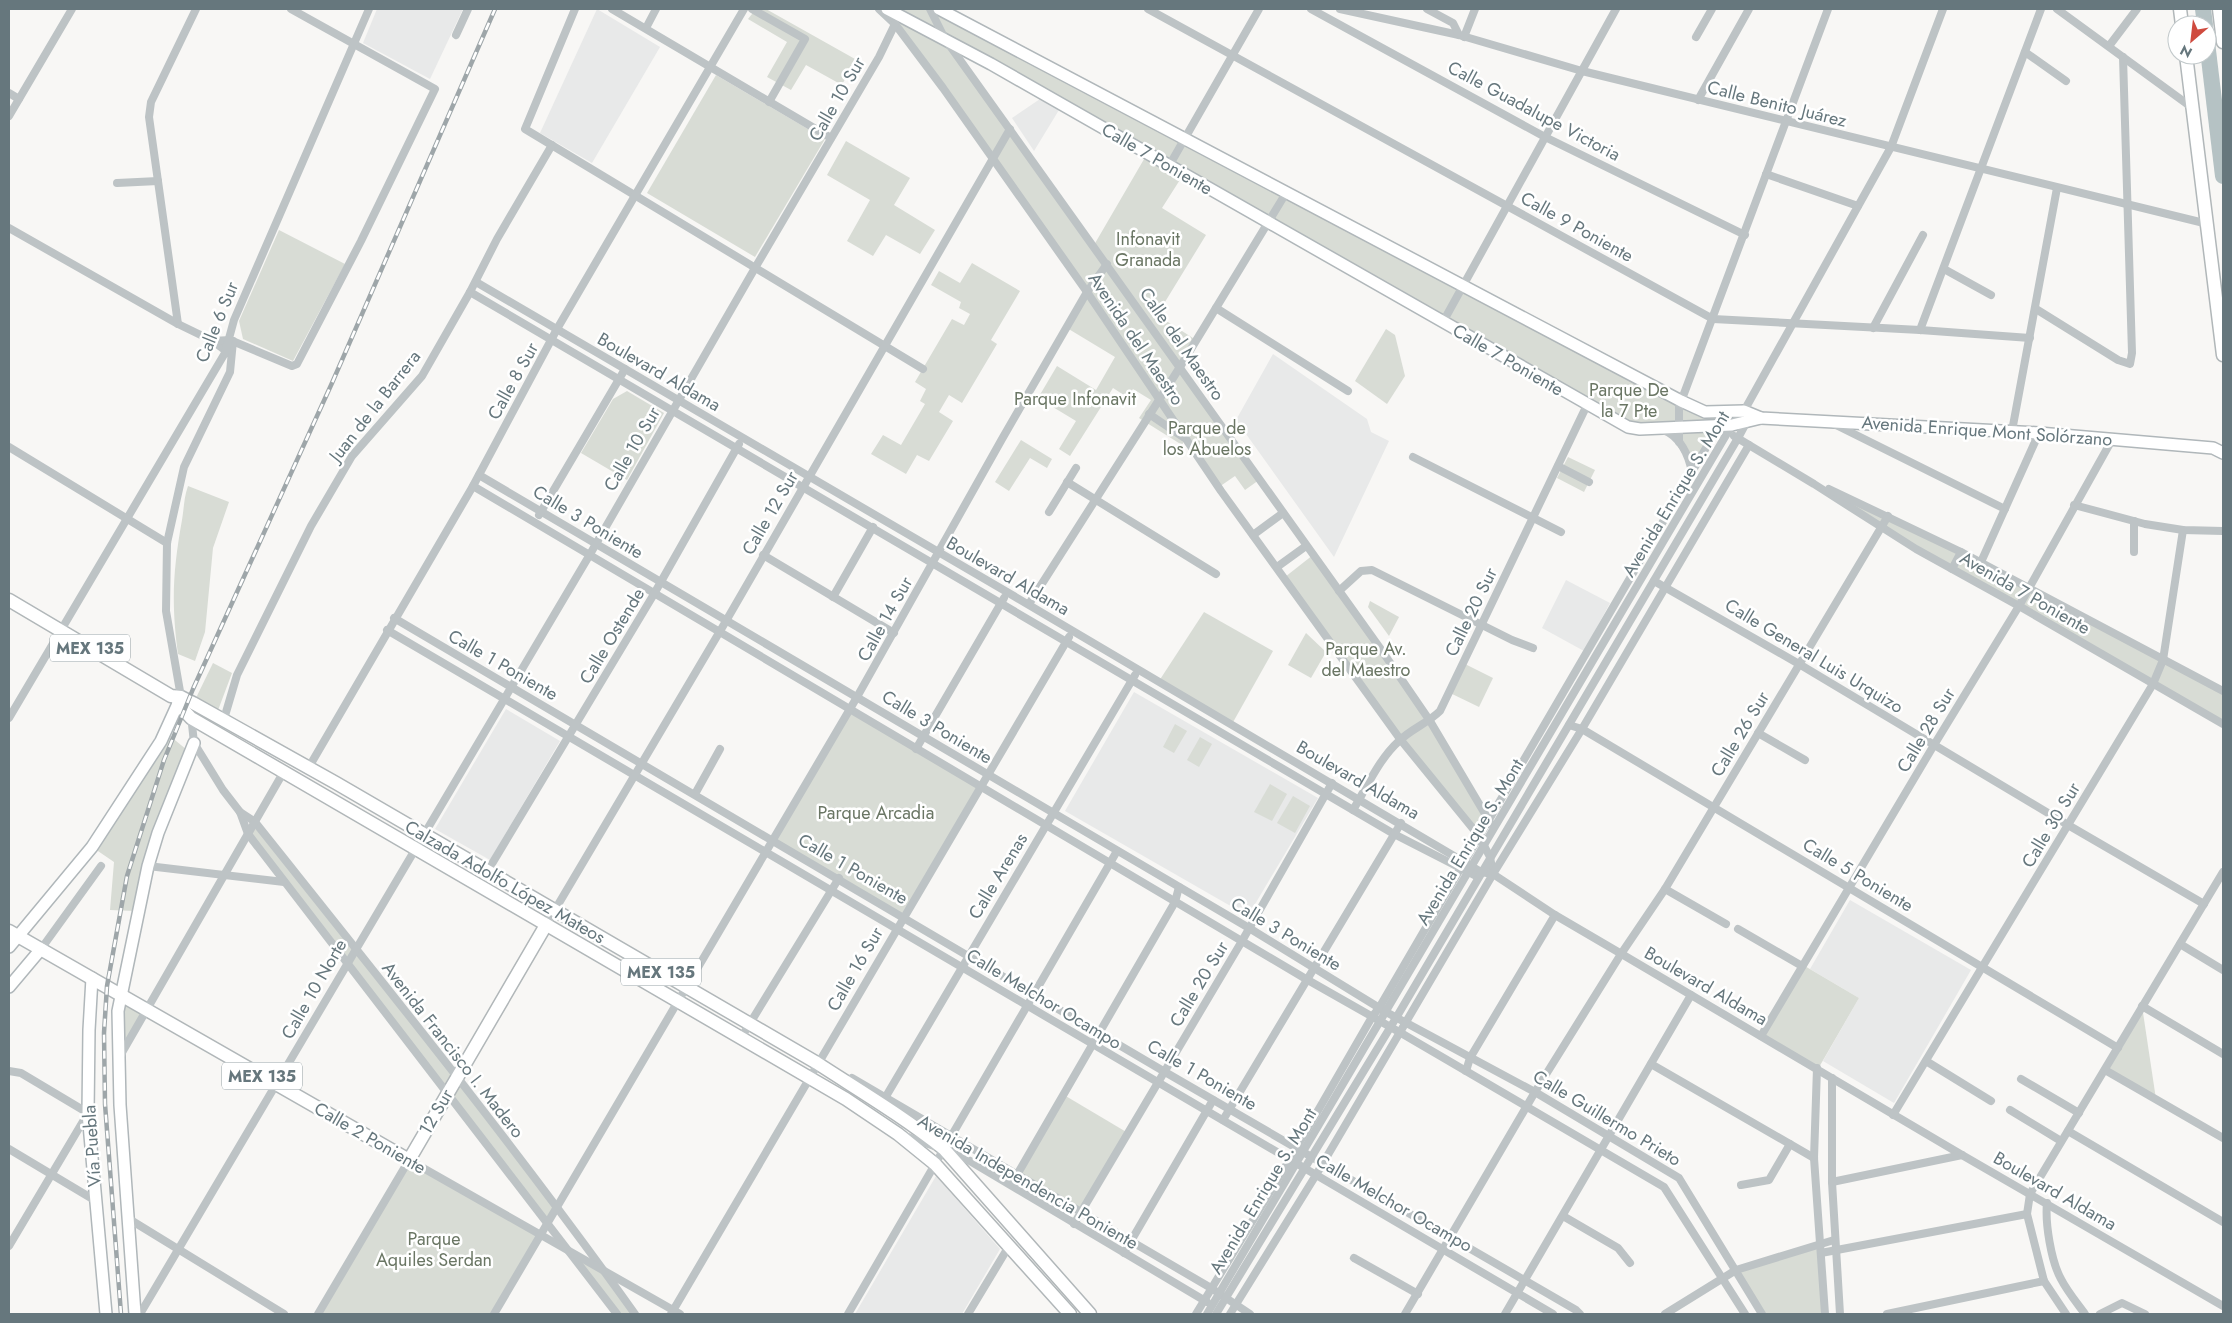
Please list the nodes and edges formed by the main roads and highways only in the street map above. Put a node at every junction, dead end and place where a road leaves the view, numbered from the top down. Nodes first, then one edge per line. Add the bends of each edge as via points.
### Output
1 (887, 9) edge
2 (939, 9) edge
3 (2219, 9) edge
4 (2223, 42) edge
5 (2188, 65) edge
6 (2223, 355) edge
7 (1745, 417) junction
8 (1761, 418) joint
9 (2220, 448) edge
10 (9, 600) edge
11 (179, 700) junction
12 (192, 711) junction
13 (194, 743) road end
14 (309, 767) junction
15 (546, 925) junction
16 (13, 934) edge
17 (9, 948) edge
18 (41, 949) junction
19 (92, 978) junction
20 (9, 987) edge
21 (120, 994) junction
22 (409, 1160) joint
23 (106, 1314) edge
24 (135, 1314) edge
25 (1070, 1314) edge
26 (1090, 1314) edge

1 - 7 main road, Calle 7 Poniente via 1628,426 1640,429 1727,428
2 - 7 main road, Calle 7 Poniente via 1681,401 1705,412 1727,412
3 - 4 main road
5 - 6 main road
7 - 8 main road, Calle 7 Poniente
8 - 9 main road, Avenida Enrique Mont Solórzano via 2012,431
10 - 11 main road, MEX 135
11 - 12 main road, Calzada Adolfo López Mateos / MEX 135
11 - 16 main road via 161,740 92,847
12 - 14 main road, Calzada Adolfo López Mateos / MEX 135 via 224,719
12 - 14 main road via 293,770
12 - 15 main road, Calzada Adolfo López Mateos / MEX 135 via 283,773
13 - 21 main road, Vía Puebla via 148,866
14 - 26 main road, Calzada Adolfo López Mateos / MEX 135 via 818,1061 924,1133 944,1149
15 - 22 main road, 12 Sur
15 - 25 main road, Calzada Adolfo López Mateos / MEX 135 via 846,1099 898,1134 935,1164
16 - 17 main road
16 - 18 main road, Calle 2 Poniente / MEX 135
18 - 19 main road, Calle 2 Poniente / MEX 135
18 - 20 main road
19 - 21 main road, Calle 2 Poniente / MEX 135
19 - 23 main road, Vía Puebla via 88,1113
21 - 22 main road, Calle 2 Poniente / MEX 135
21 - 24 main road, Vía Puebla via 120,1105

